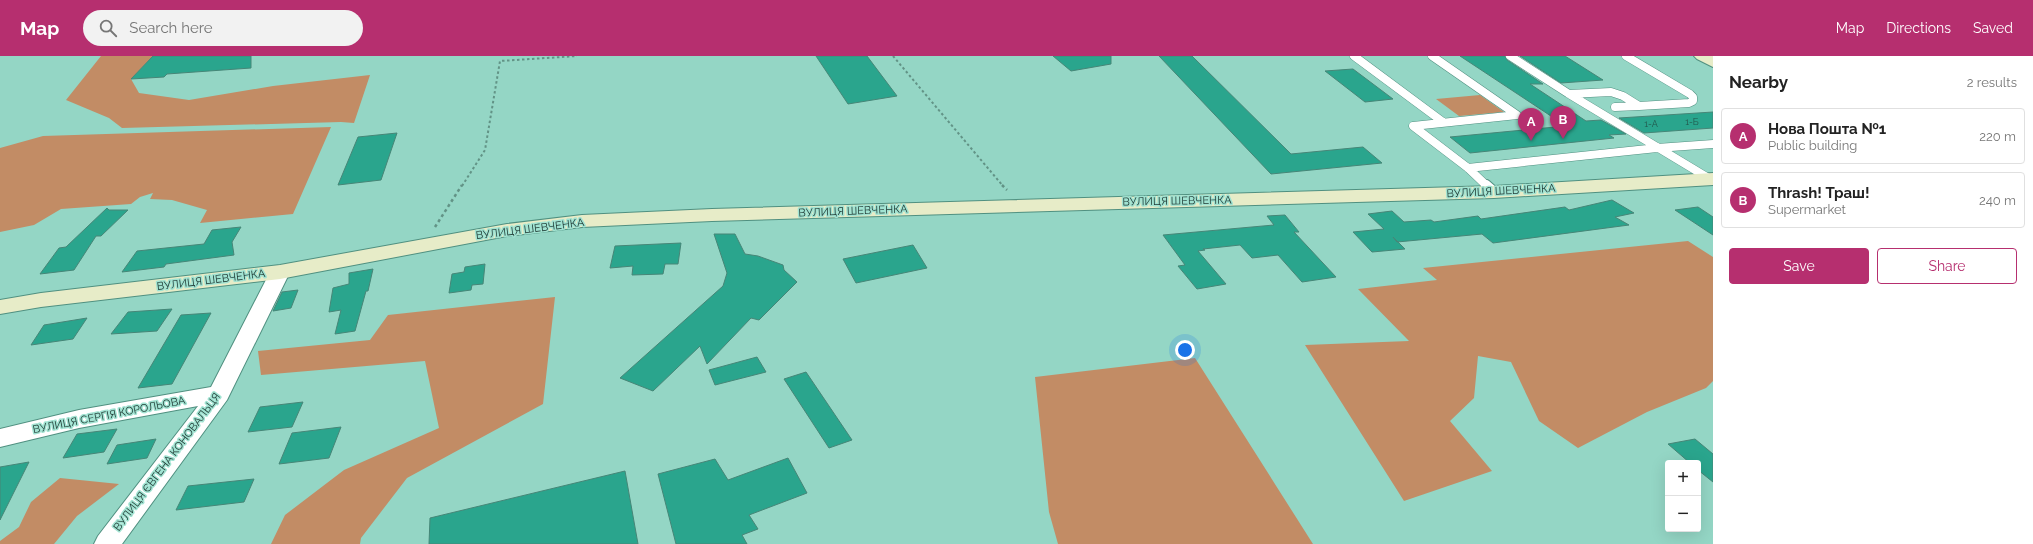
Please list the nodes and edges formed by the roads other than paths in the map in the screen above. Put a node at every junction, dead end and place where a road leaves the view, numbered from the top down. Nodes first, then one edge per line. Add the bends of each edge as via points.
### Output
1 (1354, 56) edge
2 (1432, 56) edge
3 (1510, 56) edge
4 (1626, 56) edge
5 (1702, 56) edge
6 (1713, 62) edge
7 (1569, 94) junction
8 (1639, 106) junction
9 (1615, 108) dead end
10 (1443, 122) junction
11 (1713, 144) edge
12 (1657, 148) junction
13 (1468, 168) junction
14 (1712, 180) edge
15 (1494, 192) junction
16 (280, 272) junction
17 (0, 307) edge
18 (219, 394) junction
19 (0, 438) edge
20 (107, 544) edge

1 - 10 lane
2 - 10 lane via 1517,115
3 - 7 lane
4 - 8 lane via 1693,98 1689,103
5 - 6 street
7 - 8 lane via 1611,92
7 - 12 lane
8 - 9 lane
10 - 13 lane via 1413,126
11 - 12 lane
12 - 13 lane
12 - 14 lane
13 - 15 lane
14 - 15 street, ВУЛИЦЯ ШЕВЧЕНКА
15 - 16 street, ВУЛИЦЯ ШЕВЧЕНКА via 1021,205 582,221 507,230
16 - 17 street, ВУЛИЦЯ ШЕВЧЕНКА
16 - 18 street, ВУЛИЦЯ ЄВГЕНА КОНОВАЛЬЦЯ
18 - 19 street, ВУЛИЦЯ СЕРГІЯ КОРОЛЬОВА via 79,419
18 - 20 street, ВУЛИЦЯ ЄВГЕНА КОНОВАЛЬЦЯ

